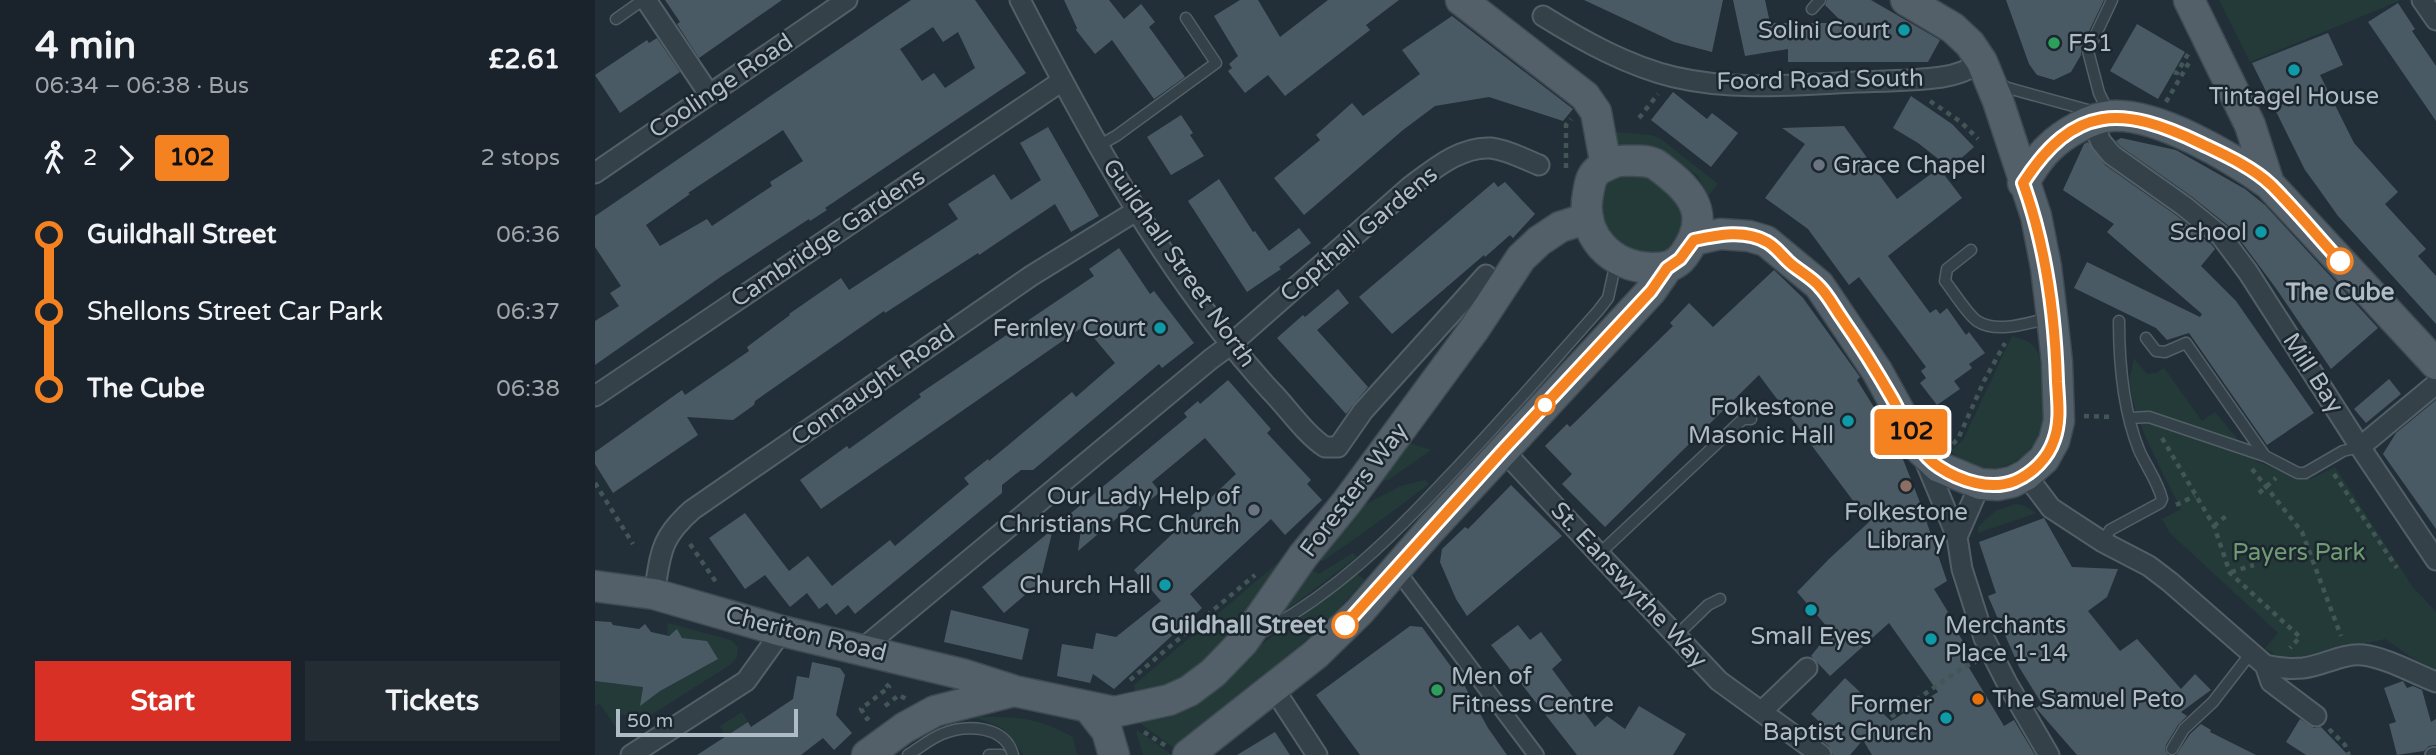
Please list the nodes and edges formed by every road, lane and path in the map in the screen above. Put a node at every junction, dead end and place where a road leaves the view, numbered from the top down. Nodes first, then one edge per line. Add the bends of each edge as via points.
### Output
1 (645, 0) edge
2 (846, 0) edge
3 (1020, 0) edge
4 (1461, 0) edge
5 (1906, 0) edge
6 (2112, 0) edge
7 (2189, 0) edge
8 (2422, 0) edge
9 (1820, 1) edge
10 (1812, 9) dead end
11 (1491, 12) edge
12 (1543, 16) dead end
13 (1186, 18) dead end
14 (616, 19) dead end
15 (2436, 20) edge
16 (1985, 70) junction
17 (2174, 72) dead end
18 (1672, 77) junction
19 (1062, 81) junction
20 (709, 94) junction
21 (1927, 100) dead end
22 (1639, 118) dead end
23 (2101, 119) junction
24 (2154, 124) junction
25 (1566, 134) dead end
26 (1978, 139) dead end
27 (1098, 146) junction
28 (1539, 165) dead end
29 (1606, 166) junction
30 (595, 173) edge
31 (1565, 174) dead end
32 (2023, 183) junction
33 (2269, 184) junction
34 (1136, 211) junction
35 (1588, 218) junction
36 (1694, 240) junction
37 (1971, 250) dead end
38 (1617, 259) junction
39 (1667, 268) junction
40 (1486, 275) dead end
41 (2052, 317) junction
42 (2119, 321) dead end
43 (2012, 327) junction
44 (2146, 338) dead end
45 (1230, 345) junction
46 (2436, 363) edge
47 (2436, 384) edge
48 (595, 396) edge
49 (2090, 416) dead end
50 (2104, 417) dead end
51 (2149, 417) junction
52 (2129, 418) junction
53 (1751, 419) dead end
54 (1953, 444) dead end
55 (2232, 445) junction
56 (2360, 447) junction
57 (1920, 449) junction
58 (1503, 450) junction
59 (2265, 456) junction
60 (2325, 461) junction
61 (2027, 475) junction
62 (595, 483) edge
63 (1980, 484) junction
64 (2266, 486) junction
65 (2259, 493) dead end
66 (2228, 519) dead end
67 (2214, 526) junction
68 (1957, 537) junction
69 (687, 540) dead end
70 (2103, 541) junction
71 (633, 544) dead end
72 (1599, 554) junction
73 (2436, 560) edge
74 (2254, 565) dead end
75 (2397, 568) dead end
76 (1396, 569) junction
77 (1260, 571) dead end
78 (2230, 573) junction
79 (595, 586) edge
80 (654, 594) junction
81 (725, 595) dead end
82 (1720, 599) dead end
83 (2333, 617) dead end
84 (782, 631) junction
85 (1675, 636) junction
86 (2300, 637) dead end
87 (1243, 642) junction
88 (862, 649) junction
89 (1992, 655) junction
90 (2258, 659) junction
91 (1807, 668) dead end
92 (881, 680) dead end
93 (1128, 681) dead end
94 (2436, 682) edge
95 (1274, 689) junction
96 (1014, 691) junction
97 (906, 700) dead end
98 (1089, 708) junction
99 (1762, 711) junction
100 (2316, 716) joint
101 (1891, 717) dead end
102 (1138, 728) dead end
103 (2172, 749) dead end
104 (1013, 753) edge
105 (1180, 753) edge
106 (631, 755) edge
107 (867, 755) edge
108 (908, 755) edge
109 (989, 755) edge
110 (1001, 755) edge
111 (1114, 755) edge
112 (1317, 755) edge
113 (1536, 755) edge
114 (1821, 755) edge
115 (2049, 755) edge
116 (2349, 755) edge

1 - 14 lane
1 - 20 street
2 - 20 street, Coolinge Road
3 - 19 street, Guildhall Street North
4 - 11 main road via 1473,11
5 - 16 main road via 1953,28 1970,44
6 - 23 lane via 2088,51
7 - 33 main road via 2250,125
8 - 15 street
9 - 10 lane
11 - 29 main road via 1585,96 1596,111
12 - 18 street, Foord Road South via 1579,38
13 - 27 lane via 1216,63
16 - 18 street, Foord Road South via 1941,78 1811,84 1719,85
16 - 23 lane via 2008,88
16 - 32 main road
17 - 24 path via 2193,50
18 - 22 path
19 - 27 street, Guildhall Street North
19 - 48 street, Cambridge Gardens
20 - 30 street, Coolinge Road
21 - 26 path
23 - 24 main road
23 - 32 main road via 2049,148
23 - 56 street, Mill Bay via 2101,142 2112,155 2221,236
24 - 33 main road via 2214,150
25 - 31 path
27 - 34 street, Guildhall Street North
28 - 45 street, Copthall Gardens via 1492,148 1451,158 1411,186
29 - 35 main road via 1590,180
29 - 36 main road via 1629,160 1655,164 1685,188 1697,207
32 - 41 main road via 2041,240
33 - 46 main road
34 - 45 street, Guildhall Street North
34 - 80 street, Connaught Road via 1031,276 692,510 673,527 661,550
35 - 38 main road via 1596,240
35 - 87 main road, Foresters Way via 1560,227 1521,258 1475,328
36 - 39 main road
36 - 57 main road via 1720,234 1766,241 1819,285 1877,371
37 - 43 lane via 1947,269 1945,281 1976,320
38 - 39 main road via 1634,268
38 - 87 lane via 1608,298 1598,311 1413,514 1358,567 1285,619
39 - 58 main road via 1651,291
40 - 45 street, Guildhall Street North via 1334,449 1319,443
41 - 43 lane
41 - 61 main road via 2059,421 2054,441
42 - 52 lane
43 - 54 path
44 - 59 lane via 2156,351 2186,343
45 - 88 street, Copthall Gardens
47 - 56 street
49 - 50 path
51 - 52 lane
51 - 55 lane
51 - 67 path
52 - 70 lane via 2162,499 2110,530
53 - 72 lane via 1743,419
55 - 59 lane
55 - 64 path
56 - 60 lane
56 - 73 street, Mill Bay
57 - 63 main road via 1939,467
57 - 68 street
58 - 72 street, St. Eanswythe Way
58 - 76 main road
59 - 60 lane via 2298,473
60 - 75 path
61 - 63 main road via 1997,485
61 - 70 street via 2051,508
62 - 71 path
63 - 68 street
64 - 65 path
64 - 83 path via 2302,532
66 - 67 path via 2226,516
67 - 78 path
68 - 89 street via 1975,614
69 - 81 path
70 - 90 street via 2160,574
72 - 85 street, St. Eanswythe Way
74 - 78 path
76 - 95 main road via 1333,637
76 - 113 street
77 - 93 path
78 - 86 path
79 - 80 main road, Cheriton Road
80 - 84 main road, Cheriton Road
82 - 85 lane via 1707,605
84 - 88 main road, Cheriton Road
84 - 106 street via 746,681
85 - 99 street, St. Eanswythe Way via 1719,681
87 - 98 main road, Foresters Way via 1213,673 1169,700 1114,712
88 - 96 main road, Cheriton Road
89 - 101 path via 1964,667
89 - 115 street
90 - 94 street via 2279,668 2304,668 2364,655
90 - 100 street via 2271,682
90 - 103 lane via 2184,729
91 - 99 street
92 - 97 path via 889,687 861,709 867,719 899,695
95 - 105 main road
95 - 112 street
96 - 98 main road, Cheriton Road
96 - 107 main road via 935,710
98 - 111 main road via 1107,731
99 - 114 street, St. Eanswythe Way
100 - 116 path
102 - 105 path
104 - 108 lane via 995,732 971,727 942,734
109 - 110 lane

